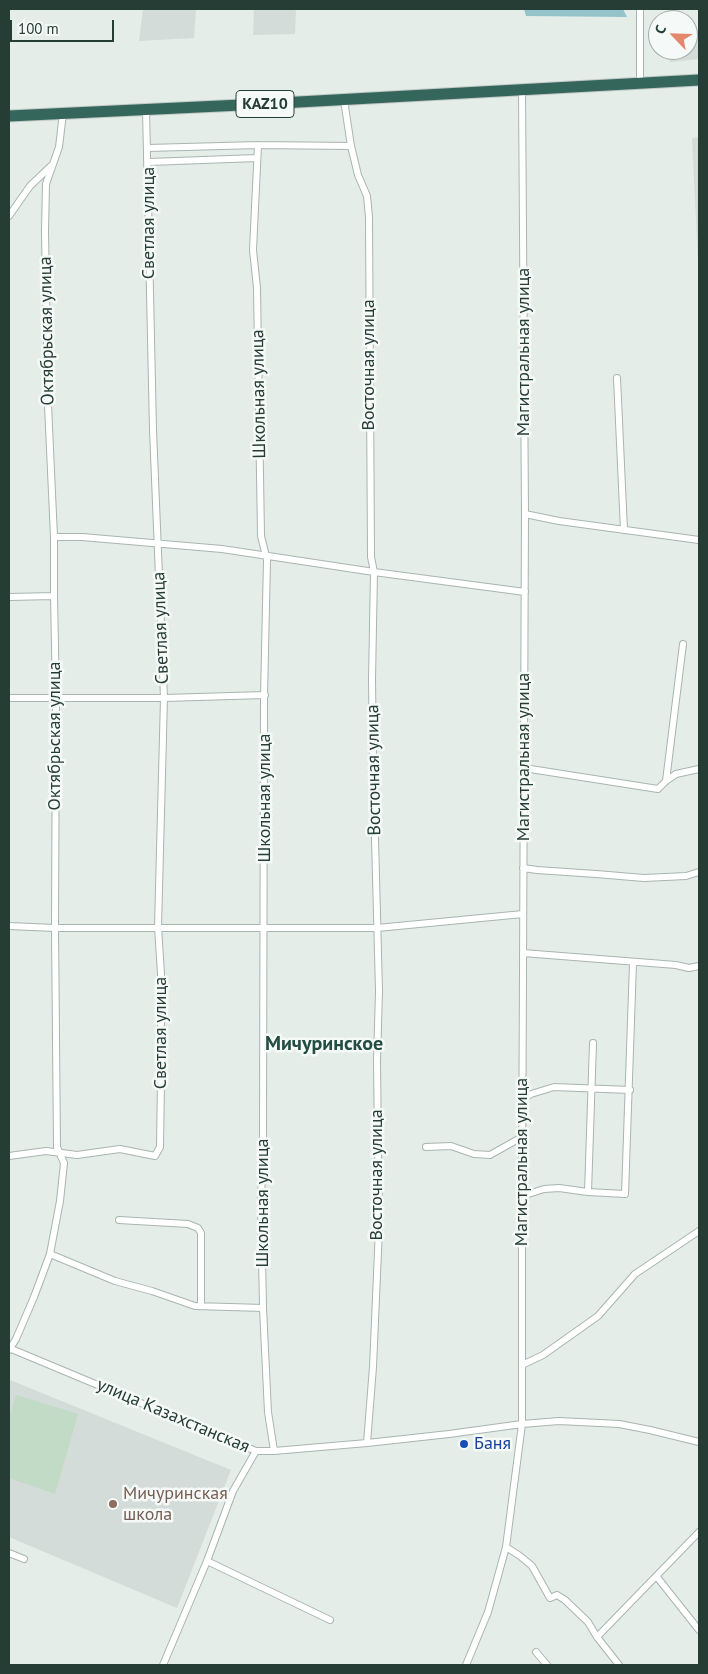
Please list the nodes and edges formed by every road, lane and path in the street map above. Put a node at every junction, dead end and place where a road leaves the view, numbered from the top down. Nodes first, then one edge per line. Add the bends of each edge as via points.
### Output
1 (640, 9) edge
2 (699, 80) edge
3 (640, 84) junction
4 (522, 91) junction
5 (344, 100) junction
6 (146, 109) junction
7 (63, 113) junction
8 (9, 116) edge
9 (258, 145) junction
10 (351, 146) junction
11 (148, 148) junction
12 (257, 158) junction
13 (148, 162) junction
14 (53, 165) junction
15 (9, 216) edge
16 (617, 378) dead end
17 (525, 514) junction
18 (624, 530) junction
19 (54, 537) junction
20 (699, 540) edge
21 (158, 543) junction
22 (266, 555) junction
23 (374, 572) junction
24 (525, 592) junction
25 (54, 596) junction
26 (9, 597) edge
27 (683, 644) dead end
28 (264, 694) junction
29 (56, 697) junction
30 (9, 698) edge
31 (164, 698) junction
32 (524, 768) junction
33 (699, 769) edge
34 (666, 780) junction
35 (524, 868) junction
36 (699, 872) edge
37 (523, 914) junction
38 (9, 926) edge
39 (158, 927) junction
40 (55, 928) junction
41 (265, 928) junction
42 (377, 928) junction
43 (523, 954) junction
44 (634, 963) junction
45 (699, 966) edge
46 (593, 1042) dead end
47 (592, 1088) junction
48 (630, 1090) junction
49 (522, 1100) junction
50 (522, 1137) junction
51 (426, 1147) dead end
52 (59, 1152) junction
53 (9, 1156) edge
54 (588, 1192) junction
55 (522, 1196) junction
56 (119, 1220) dead end
57 (699, 1231) edge
58 (50, 1254) junction
59 (201, 1306) junction
60 (263, 1308) junction
61 (9, 1349) edge
62 (522, 1365) junction
63 (522, 1424) junction
64 (699, 1442) edge
65 (367, 1443) junction
66 (256, 1451) junction
67 (274, 1451) junction
68 (699, 1532) edge
69 (506, 1547) junction
70 (9, 1553) edge
71 (24, 1559) dead end
72 (207, 1561) junction
73 (656, 1576) junction
74 (330, 1620) dead end
75 (699, 1630) edge
76 (598, 1637) junction
77 (536, 1652) dead end
78 (163, 1665) edge
79 (466, 1665) edge
80 (547, 1665) edge
81 (619, 1665) edge

1 - 3 street
2 - 3 highway, KAZ10
3 - 4 highway, KAZ10
4 - 5 highway, KAZ10
4 - 17 street, Магистральная улица
5 - 6 highway, KAZ10
5 - 10 street, Восточная улица
6 - 7 highway, KAZ10
6 - 11 street, Светлая улица
7 - 8 highway, KAZ10
7 - 14 street, Октябрьская улица
9 - 10 street
9 - 11 street
9 - 12 street, Школьная улица
10 - 23 street, Восточная улица via 367,196 369,217 371,557
11 - 13 street, Светлая улица
12 - 13 street
12 - 22 street, Школьная улица via 254,250 261,536
13 - 21 street, Светлая улица
14 - 15 street via 30,186
14 - 19 street, Октябрьская улица via 46,184 45,231
16 - 18 street
17 - 18 street
17 - 24 street, Магистральная улица
18 - 20 street
19 - 21 street
19 - 25 street, Октябрьская улица
21 - 22 street
21 - 31 street, Светлая улица
22 - 23 street
22 - 28 street, Школьная улица
23 - 24 street
23 - 42 street, Восточная улица via 372,679
24 - 32 street, Магистральная улица
25 - 26 street
25 - 29 street, Октябрьская улица
27 - 34 street
28 - 31 street
28 - 41 street, Школьная улица
29 - 30 street
29 - 31 street
29 - 40 street, Октябрьская улица
31 - 39 street, Светлая улица
32 - 34 street via 658,789
32 - 35 street, Магистральная улица
33 - 34 street via 676,774
35 - 36 street via 644,878 686,876
35 - 37 street, Магистральная улица
37 - 42 street
37 - 43 street, Магистральная улица
38 - 40 street
39 - 40 street
39 - 41 street
39 - 52 street, Светлая улица via 161,974 160,1147 155,1156 120,1148 77,1155
40 - 52 street, Октябрьская улица
41 - 42 street
41 - 60 street, Школьная улица via 261,1203
42 - 65 street, Восточная улица via 379,1228
43 - 44 street
43 - 49 street, Магистральная улица
44 - 45 street
44 - 48 street
46 - 47 street
47 - 48 street
47 - 49 street via 554,1087
47 - 54 street
48 - 54 street via 625,1194
49 - 50 street, Магистральная улица
50 - 51 street via 490,1155 474,1154 451,1146
50 - 55 street, Магистральная улица
52 - 53 street
52 - 58 street, Октябрьская улица via 64,1163
54 - 55 street via 559,1188
55 - 62 street, Магистральная улица
56 - 59 street via 188,1224 198,1228 201,1234
57 - 62 street via 635,1274 598,1316 543,1355
58 - 59 street via 115,1281
58 - 61 street, Октябрьская улица
59 - 60 street
60 - 67 street, Школьная улица via 268,1412
61 - 66 street, улица Казахстанская
62 - 63 street, Магистральная улица
63 - 64 street, улица Казахстанская via 559,1421 619,1424
63 - 65 street, улица Казахстанская
63 - 69 street, Магистральная улица
65 - 67 street, улица Казахстанская
66 - 67 street, улица Казахстанская
66 - 72 street via 233,1491
68 - 73 street
69 - 76 street via 532,1566 550,1598 557,1594 565,1600 588,1622
69 - 79 street, Магистральная улица via 488,1612
70 - 71 street
72 - 74 street
72 - 78 street
73 - 75 street
73 - 76 street
76 - 81 street
77 - 80 street

